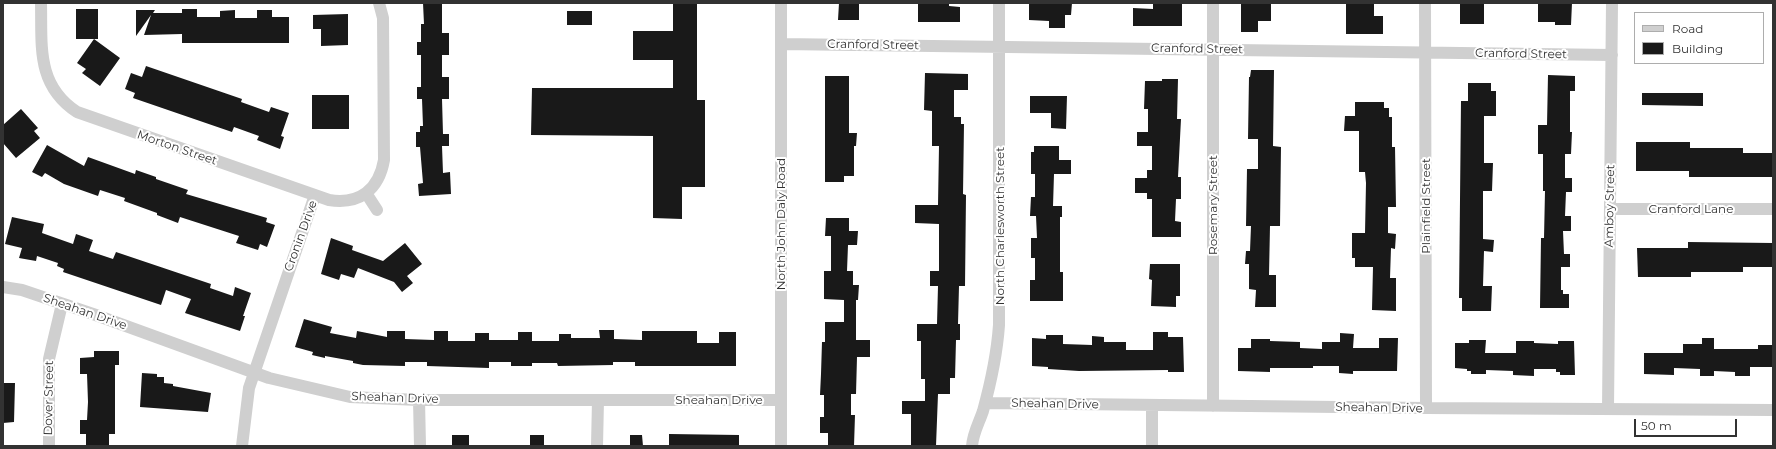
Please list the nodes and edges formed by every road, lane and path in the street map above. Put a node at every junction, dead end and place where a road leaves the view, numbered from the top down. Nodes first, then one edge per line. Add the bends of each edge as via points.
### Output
1 (41, 3) edge
2 (379, 3) edge
3 (781, 3) edge
4 (999, 3) edge
5 (1213, 3) edge
6 (1425, 3) edge
7 (1612, 3) edge
8 (781, 44) junction
9 (1000, 46) junction
10 (1214, 50) junction
11 (1426, 53) junction
12 (1612, 55) junction
13 (366, 193) junction
14 (315, 195) junction
15 (1610, 209) junction
16 (1773, 209) edge
17 (377, 210) dead end
18 (3, 286) edge
19 (62, 304) junction
20 (253, 372) junction
21 (419, 400) junction
22 (598, 400) junction
23 (781, 400) junction
24 (985, 403) junction
25 (1152, 406) junction
26 (1213, 406) junction
27 (1426, 408) junction
28 (1608, 409) junction
29 (1773, 410) edge
30 (49, 446) edge
31 (242, 446) edge
32 (420, 446) edge
33 (597, 446) edge
34 (781, 446) edge
35 (972, 446) edge
36 (1152, 446) edge

1 - 14 street, Morton Street via 42,57 45,72 50,85 68,106 84,116
2 - 13 street, Cronin Drive via 384,18 384,160 378,180
3 - 8 street, North John Daly Road
4 - 9 street, North Charlesworth Street
5 - 10 street, Rosemary Street
6 - 11 street, Plainfield Street
7 - 12 street, Amboy Street
8 - 9 street, Cranford Street
8 - 23 street, North John Daly Road
9 - 10 street, Cranford Street
9 - 24 street, North Charlesworth Street via 999,325 995,366
10 - 11 street, Cranford Street
10 - 26 street, Rosemary Street
11 - 12 street, Cranford Street
11 - 27 street, Plainfield Street
12 - 15 street, Amboy Street
13 - 14 street, Cronin Drive via 357,199 338,202
13 - 17 street
14 - 20 street, Cronin Drive
15 - 16 street, Cranford Lane
15 - 28 street, Amboy Street
18 - 19 street, Sheahan Drive
19 - 20 street, Sheahan Drive
19 - 30 street, Dover Street via 49,359
20 - 21 street, Sheahan Drive via 350,397
20 - 31 street, Cronin Drive
21 - 22 street, Sheahan Drive
21 - 32 street
22 - 23 street, Sheahan Drive
22 - 33 street
23 - 34 street, North John Daly Road
24 - 25 street, Sheahan Drive
24 - 35 street, North Charlesworth Street
25 - 26 street, Sheahan Drive
25 - 36 street
26 - 27 street, Sheahan Drive
27 - 28 street, Sheahan Drive
28 - 29 street, Sheahan Drive

